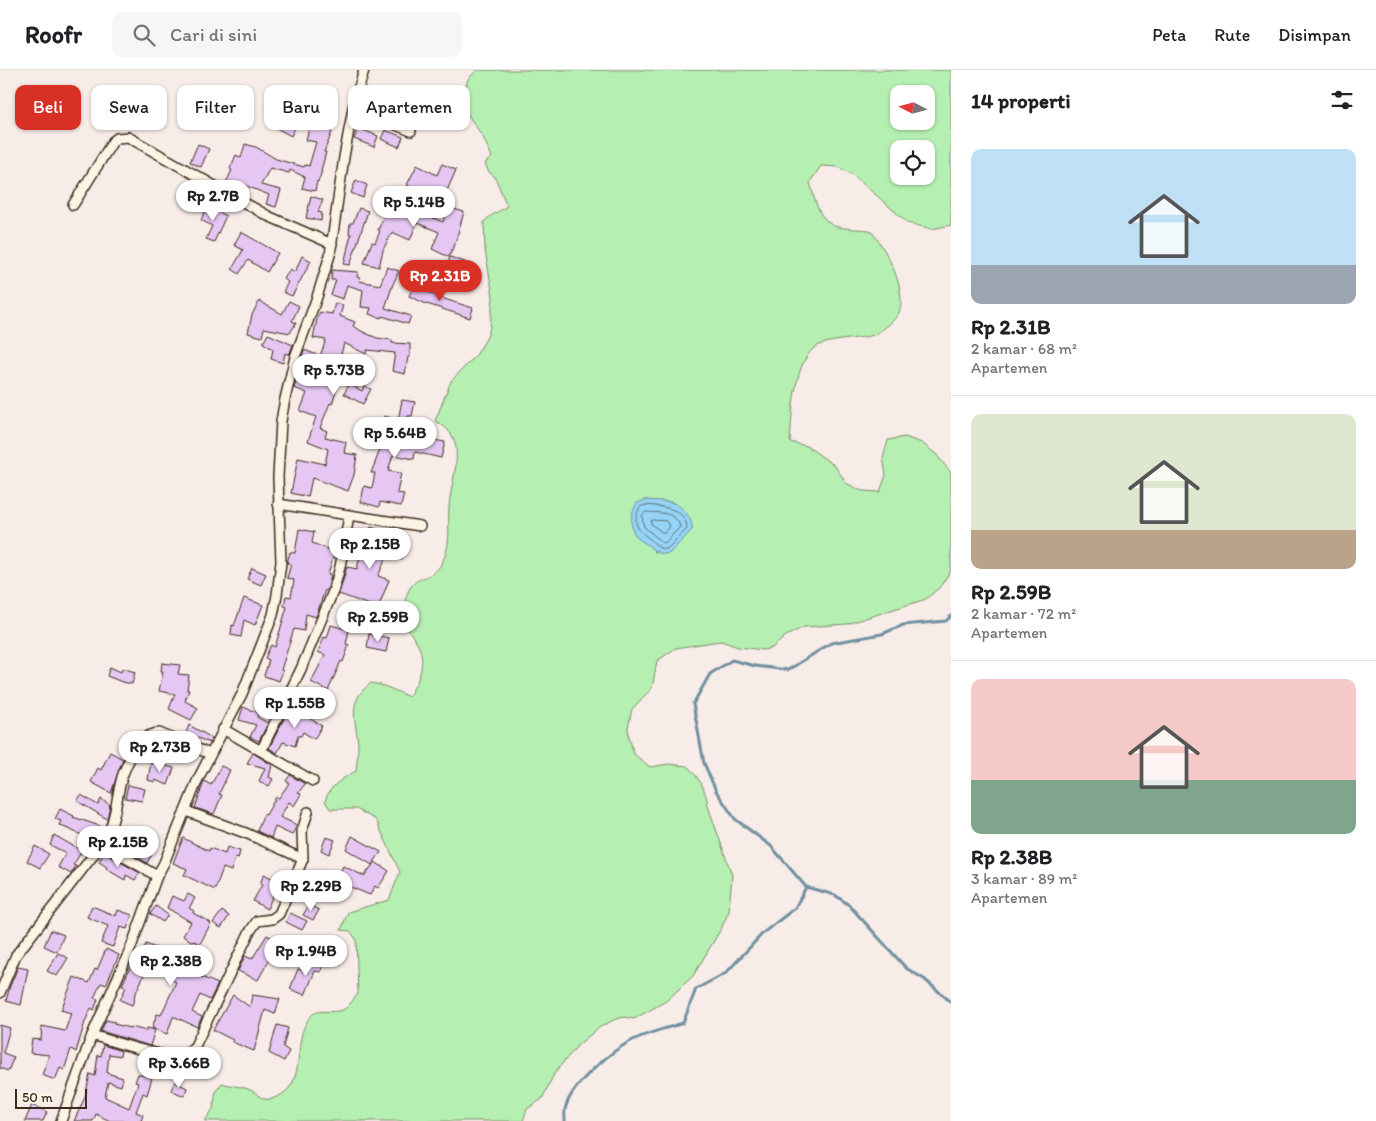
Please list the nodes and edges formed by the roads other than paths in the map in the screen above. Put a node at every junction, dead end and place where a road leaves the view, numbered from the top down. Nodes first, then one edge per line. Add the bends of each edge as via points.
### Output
1 (364, 70) edge
2 (360, 85) edge
3 (349, 130) edge
4 (73, 205) dead end
5 (332, 244) junction
6 (278, 504) junction
7 (349, 516) junction
8 (420, 526) dead end
9 (223, 730) junction
10 (261, 751) junction
11 (210, 754) junction
12 (313, 781) dead end
13 (186, 811) junction
14 (308, 812) dead end
15 (102, 844) junction
16 (303, 859) junction
17 (157, 876) junction
18 (0, 993) edge
19 (92, 1035) junction
20 (61, 1121) edge

1 - 2 street
3 - 5 street
4 - 5 street via 113,141 128,137 268,216
5 - 6 street via 295,357 285,399 281,421
6 - 7 street
6 - 9 street via 281,562 278,595 267,633
7 - 8 street
7 - 10 street via 334,589
9 - 10 street
9 - 11 street
10 - 12 street
11 - 13 street
11 - 15 street via 159,733 145,738 123,774 112,822
13 - 16 street
13 - 17 street
14 - 16 street via 302,830
15 - 17 street
15 - 18 street via 16,955
16 - 19 street via 279,914 272,919 257,921 249,933 195,1046 178,1056 165,1055
17 - 19 street via 130,950
19 - 20 street

